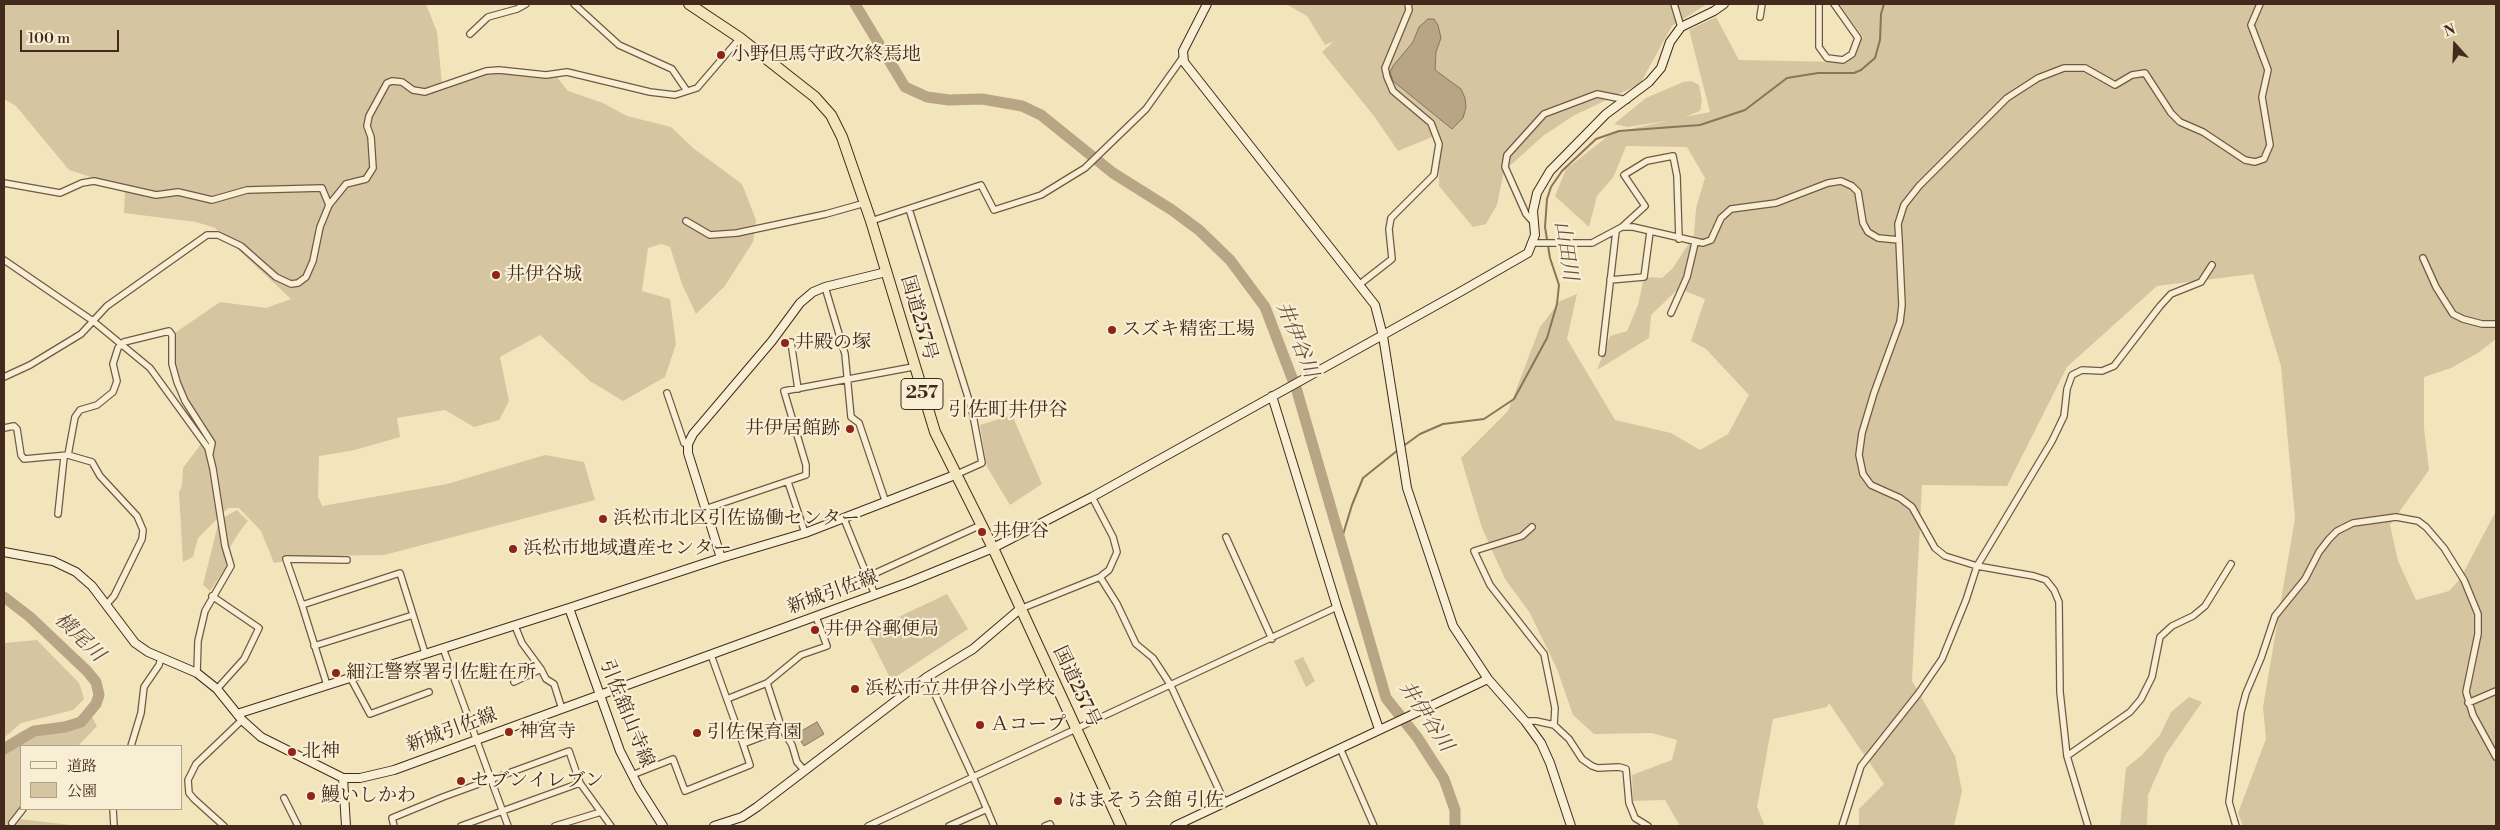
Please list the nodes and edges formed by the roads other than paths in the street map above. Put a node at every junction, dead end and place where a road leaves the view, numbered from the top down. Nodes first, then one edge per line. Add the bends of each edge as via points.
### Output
1 (526, 4) edge
2 (574, 4) edge
3 (689, 4) edge
4 (1207, 4) edge
5 (1408, 4) edge
6 (1674, 4) edge
7 (1724, 4) edge
8 (1762, 4) edge
9 (1819, 4) edge
10 (1834, 4) edge
11 (2260, 4) edge
12 (1760, 17) dead end
13 (1681, 27) junction
14 (470, 34) dead end
15 (740, 38) junction
16 (1183, 57) junction
17 (688, 91) junction
18 (1627, 100) junction
19 (4, 183) edge
20 (864, 203) junction
21 (329, 205) junction
22 (909, 209) junction
23 (686, 221) dead end
24 (871, 221) junction
25 (1535, 224) junction
26 (1622, 227) junction
27 (1616, 230) junction
28 (1650, 232) junction
29 (1679, 239) junction
30 (1899, 240) junction
31 (1536, 243) junction
32 (1695, 243) junction
33 (2423, 258) dead end
34 (4, 260) edge
35 (2212, 265) dead end
36 (886, 272) junction
37 (1610, 280) junction
38 (1360, 284) junction
39 (825, 286) junction
40 (1672, 313) dead end
41 (93, 321) junction
42 (2496, 324) edge
43 (1383, 336) junction
44 (791, 342) dead end
45 (122, 344) junction
46 (1602, 352) dead end
47 (913, 367) junction
48 (4, 377) edge
49 (848, 380) junction
50 (798, 388) junction
51 (667, 392) dead end
52 (1272, 396) junction
53 (4, 428) edge
54 (688, 446) junction
55 (210, 455) junction
56 (66, 456) junction
57 (955, 475) junction
58 (788, 482) junction
59 (1092, 497) junction
60 (886, 503) junction
61 (705, 509) junction
62 (58, 514) dead end
63 (844, 519) junction
64 (981, 526) junction
65 (1532, 526) dead end
66 (805, 533) junction
67 (1226, 537) dead end
68 (993, 548) junction
69 (4, 552) edge
70 (721, 558) junction
71 (347, 560) dead end
72 (2231, 564) dead end
73 (1977, 566) junction
74 (868, 577) junction
75 (1100, 577) junction
76 (875, 595) junction
77 (212, 596) junction
78 (106, 605) junction
79 (302, 605) junction
80 (1337, 607) junction
81 (569, 608) junction
82 (1020, 609) junction
83 (413, 615) junction
84 (816, 617) junction
85 (515, 626) junction
86 (1272, 639) junction
87 (314, 646) junction
88 (442, 648) junction
89 (425, 653) junction
90 (711, 655) junction
91 (161, 658) junction
92 (540, 669) junction
93 (197, 673) junction
94 (350, 677) junction
95 (927, 677) junction
96 (1488, 679) junction
97 (514, 682) dead end
98 (767, 683) junction
99 (1170, 684) junction
100 (327, 685) junction
101 (217, 689) junction
102 (2496, 691) edge
103 (429, 692) dead end
104 (600, 695) junction
105 (727, 700) junction
106 (2468, 703) junction
107 (562, 709) junction
108 (239, 717) junction
109 (1526, 721) junction
110 (1554, 725) junction
111 (1382, 728) junction
112 (782, 729) junction
113 (1076, 729) junction
114 (478, 739) junction
115 (743, 744) junction
116 (131, 745) edge
117 (1340, 748) junction
118 (2067, 756) junction
119 (2496, 757) edge
120 (804, 770) junction
121 (632, 775) junction
122 (973, 777) junction
123 (343, 778) junction
124 (492, 780) junction
125 (580, 783) junction
126 (284, 798) dead end
127 (1225, 803) junction
128 (987, 809) junction
129 (22, 810) edge
130 (113, 810) edge
131 (503, 812) junction
132 (602, 812) junction
133 (12, 823) dead end
134 (114, 826) edge
135 (224, 826) edge
136 (298, 826) edge
137 (346, 826) edge
138 (394, 826) edge
139 (461, 826) edge
140 (508, 826) edge
141 (556, 826) edge
142 (610, 826) edge
143 (663, 826) edge
144 (714, 826) edge
145 (868, 826) edge
146 (948, 826) edge
147 (994, 826) edge
148 (1045, 826) edge
149 (1051, 826) edge
150 (1121, 826) edge
151 (1175, 826) edge
152 (1374, 826) edge
153 (1571, 826) edge
154 (1648, 826) edge
155 (1842, 826) edge
156 (2088, 826) edge
157 (2236, 826) edge

1 - 14 street via 488,17
2 - 17 street via 618,44 672,69
3 - 15 highway, 国道257号 / 257
4 - 16 street
5 - 38 street via 1410,10 1386,68 1387,77 1393,90 1431,123 1439,144 1434,175 1391,218 1392,259
6 - 13 street
7 - 13 street
8 - 12 street
9 - 10 street via 1819,47 1827,58 1843,60 1852,54 1858,38
11 - 30 street via 2251,25 2268,70 2262,97 2270,145 2264,159 2255,162 2245,160 2203,132 2180,122 2145,73 2132,75 2115,85 2085,68 2064,68 2038,78 2007,98 1919,186 1904,205 1898,224
13 - 18 street via 1670,42 1661,68
15 - 17 street via 701,84
15 - 20 highway, 国道257号 / 257 via 815,97 831,115 842,137
16 - 22 street via 1146,109 1085,168 1042,195 994,210 981,185
16 - 38 street via 1264,165
17 - 21 street via 675,95 650,92 567,72 546,75 486,71 425,92 392,81 387,84 369,116 367,126 372,137 373,168 366,179 346,184
18 - 25 street via 1606,114 1550,171 1537,192 1533,211
18 - 25 street via 1597,94 1544,114 1507,155 1505,166 1526,214
19 - 21 street via 60,193 94,181 156,195 178,192 212,200 247,190 322,188
20 - 23 street via 826,214 710,236
20 - 24 highway, 国道257号 / 257
21 - 41 street via 320,227 313,261 306,277 298,283 290,284 276,278 241,246 218,235 207,235 132,287
22 - 24 street
22 - 57 street via 972,410 982,463
24 - 36 highway, 国道257号 / 257
25 - 31 street
26 - 27 street
26 - 28 street
26 - 29 street via 1645,206 1624,175 1647,161 1673,156 1678,176
27 - 31 street via 1592,243
27 - 37 street
28 - 29 street
28 - 37 street via 1644,277
29 - 32 street
30 - 32 street via 1878,238 1868,232 1863,223 1858,192 1841,181 1776,203 1731,209 1720,218 1710,240 1703,244
30 - 73 street via 1900,322 1862,433 1859,455 1863,474 1871,485 1912,507 1935,548 1959,562
31 - 43 street, 新城引佐線 via 1528,253
32 - 40 street via 1687,277
33 - 42 street via 2453,314 2476,323
34 - 41 street
35 - 73 street via 2201,282 2171,294 2114,366 2102,371 2082,370 2072,375 2064,416 2052,441
36 - 39 street
36 - 47 highway, 国道257号 / 257
37 - 46 street
38 - 43 street via 1375,305
39 - 49 street via 845,354
39 - 54 street via 800,303 693,434
41 - 45 street
41 - 48 street via 81,334
43 - 52 street, 新城引佐線
43 - 96 street via 1407,488 1415,517 1453,626
44 - 50 street
45 - 55 street via 150,368
45 - 55 street via 169,332 172,335 172,364 177,382 185,401 212,443
45 - 56 street via 114,355 117,381 114,392 96,405 79,411
47 - 49 street
47 - 57 highway, 国道257号 / 257 via 935,432
49 - 50 street
49 - 60 street via 851,417 860,423
50 - 58 street via 784,391 806,464 806,474
51 - 54 street via 684,443
52 - 59 street, 新城引佐線
52 - 80 street
53 - 56 street via 14,426 17,429 24,459
54 - 61 street
55 - 77 street via 231,566
56 - 62 street
56 - 78 street via 92,462 100,476 137,516 143,530 142,539 114,596
57 - 60 street
57 - 64 highway, 国道257号 / 257
58 - 61 street
58 - 66 street
59 - 68 street, 新城引佐線
59 - 75 street via 1113,537 1117,552 1109,570
60 - 63 street
61 - 70 street
63 - 66 street
63 - 74 street
64 - 68 highway, 国道257号 / 257
64 - 74 street
65 - 110 street via 1522,536 1474,551 1490,585 1544,654 1556,708
66 - 70 street
67 - 86 street
68 - 76 street, 新城引佐線
68 - 82 highway, 国道257号 / 257
69 - 78 street via 53,560 76,572
70 - 81 street
71 - 79 street via 286,559
72 - 118 street via 2205,606 2160,637 2152,677 2130,712
73 - 118 street via 2034,576 2046,580 2054,590 2059,602 2060,692
73 - 155 street via 1942,660 1861,766
74 - 76 street
75 - 82 street
75 - 99 street via 1136,644 1153,658
76 - 84 street, 新城引佐線
77 - 93 street via 200,627
77 - 101 street via 259,628 244,659
78 - 91 street via 135,643
79 - 83 street via 400,574
79 - 87 street
80 - 86 street
80 - 111 street
81 - 85 street
81 - 104 street, 引佐舘山寺線
82 - 95 street via 973,649
82 - 113 highway, 国道257号 / 257
83 - 87 street
83 - 89 street
84 - 90 street, 新城引佐線
84 - 98 street via 828,646 801,655
85 - 88 street
85 - 92 street
86 - 99 street
87 - 100 street
88 - 89 street
88 - 114 street
89 - 94 street
90 - 104 street, 新城引佐線
90 - 105 street
91 - 93 street
91 - 116 street via 144,687 141,713
92 - 97 street
92 - 107 street via 554,684
93 - 101 street
94 - 100 street
94 - 103 street via 370,714
95 - 120 street
95 - 122 street
96 - 109 street
96 - 111 street
98 - 105 street
98 - 112 street
99 - 113 street
99 - 127 street
100 - 108 street
101 - 108 street
102 - 106 street
104 - 107 street, 新城引佐線
104 - 121 street, 引佐舘山寺線
105 - 115 street
106 - 119 street
106 - 157 street via 2466,692 2478,634 2478,614 2464,580 2444,548 2426,527 2410,518 2378,518 2346,526 2337,531 2319,552 2305,579 2276,616 2246,693 2230,785 2229,802
107 - 114 street, 新城引佐線
108 - 123 street via 261,737
108 - 135 street via 196,764 188,780 189,793
109 - 110 street
109 - 153 street via 1550,762
110 - 154 street via 1587,764 1598,768 1619,766 1626,769 1629,803 1636,818
111 - 117 street
112 - 115 street
112 - 120 street
113 - 122 street
113 - 150 highway, 国道257号 / 257
114 - 123 street, 新城引佐線 via 381,774
114 - 124 street
115 - 121 street via 750,765 685,791 673,758
117 - 127 street
117 - 152 street
118 - 156 street
120 - 144 street via 742,816
121 - 143 street, 引佐舘山寺線
122 - 128 street
122 - 145 street
123 - 137 street
124 - 125 street via 569,751
124 - 131 street
124 - 138 street via 392,818
125 - 131 street
125 - 132 street
126 - 136 street
127 - 151 street
128 - 146 street
128 - 147 street
129 - 133 street
130 - 134 street
131 - 139 street
131 - 140 street
132 - 141 street
132 - 142 street
148 - 149 street

